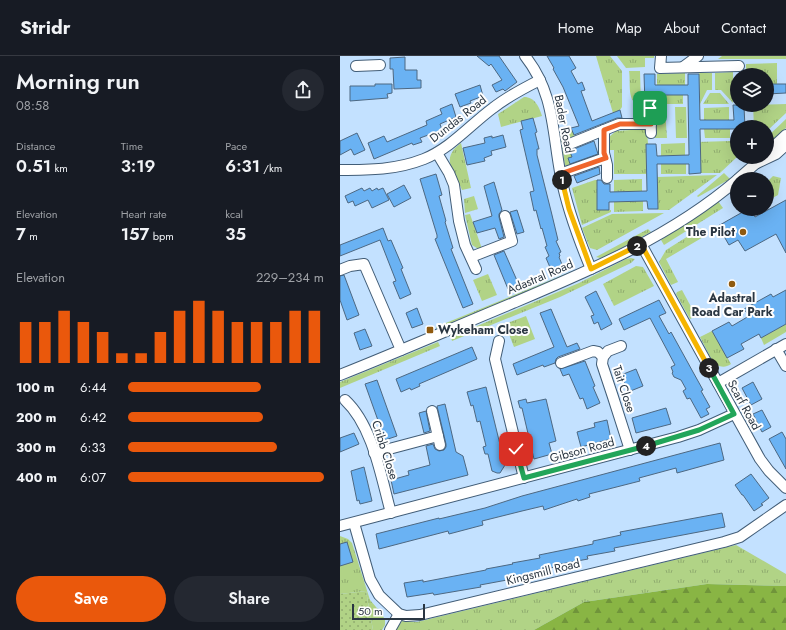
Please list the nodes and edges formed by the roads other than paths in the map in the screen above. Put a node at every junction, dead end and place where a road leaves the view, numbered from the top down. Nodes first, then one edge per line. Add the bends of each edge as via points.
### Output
1 (525, 56) edge
2 (661, 56) edge
3 (698, 56) edge
4 (368, 61) edge
5 (380, 65) dead end
6 (356, 66) dead end
7 (739, 66) dead end
8 (683, 67) junction
9 (540, 80) junction
10 (650, 108) dead end
11 (604, 130) junction
12 (786, 135) edge
13 (572, 143) dead end
14 (786, 145) edge
15 (774, 146) edge
16 (437, 153) junction
17 (774, 155) edge
18 (606, 158) junction
19 (755, 164) edge
20 (340, 170) edge
21 (745, 172) edge
22 (560, 174) junction
23 (608, 178) dead end
24 (730, 185) edge
25 (505, 216) dead end
26 (641, 244) junction
27 (471, 257) junction
28 (476, 269) dead end
29 (591, 269) junction
30 (340, 270) edge
31 (499, 341) dead end
32 (786, 344) edge
33 (621, 346) dead end
34 (776, 349) junction
35 (401, 350) junction
36 (603, 358) junction
37 (561, 363) dead end
38 (786, 366) edge
39 (340, 375) edge
40 (718, 383) junction
41 (346, 400) dead end
42 (432, 411) dead end
43 (734, 414) junction
44 (630, 450) junction
45 (374, 453) junction
46 (524, 478) junction
47 (786, 488) edge
48 (786, 505) edge
49 (391, 513) junction
50 (354, 523) junction
51 (340, 526) edge
52 (399, 614) junction
53 (390, 630) edge

1 - 9 street, Bader Road
2 - 8 street via 660,68
3 - 8 street
4 - 5 street
4 - 6 street
7 - 8 street
9 - 16 street, Dundas Road via 494,107
9 - 22 street, Bader Road via 552,114
10 - 11 street via 651,129 620,124
11 - 13 street
11 - 18 street
12 - 15 street
14 - 17 street, Adastral Road
16 - 20 street, Dundas Road via 389,169
16 - 27 street via 454,185 459,221
18 - 22 street
18 - 23 street
19 - 21 street, Adastral Road
22 - 29 street, Bader Road via 569,209
24 - 26 street, Adastral Road via 683,220
25 - 27 street via 512,240
26 - 29 street, Adastral Road
26 - 40 street, Scarf Road
27 - 28 street
29 - 35 street, Adastral Road
30 - 35 street via 364,264
31 - 46 street via 495,359
32 - 34 street
33 - 36 street, Tait Close via 608,351
34 - 38 street
34 - 40 street
35 - 39 street, Adastral Road
36 - 37 street via 593,350
36 - 44 street, Tait Close via 602,364
40 - 43 street, Scarf Road
41 - 45 street, Cribb Close via 354,407 362,421
42 - 45 street via 439,440
43 - 44 street, Gibson Road via 692,432
43 - 47 street, Scarf Road via 760,459
44 - 46 street, Gibson Road
45 - 49 street, Cribb Close
46 - 49 street, Gibson Road
48 - 52 street, Kingsmill Road via 740,537 724,542 420,616
49 - 50 street, Gibson Road
50 - 51 street, Gibson Road
50 - 52 street via 370,579 379,595
52 - 53 street

